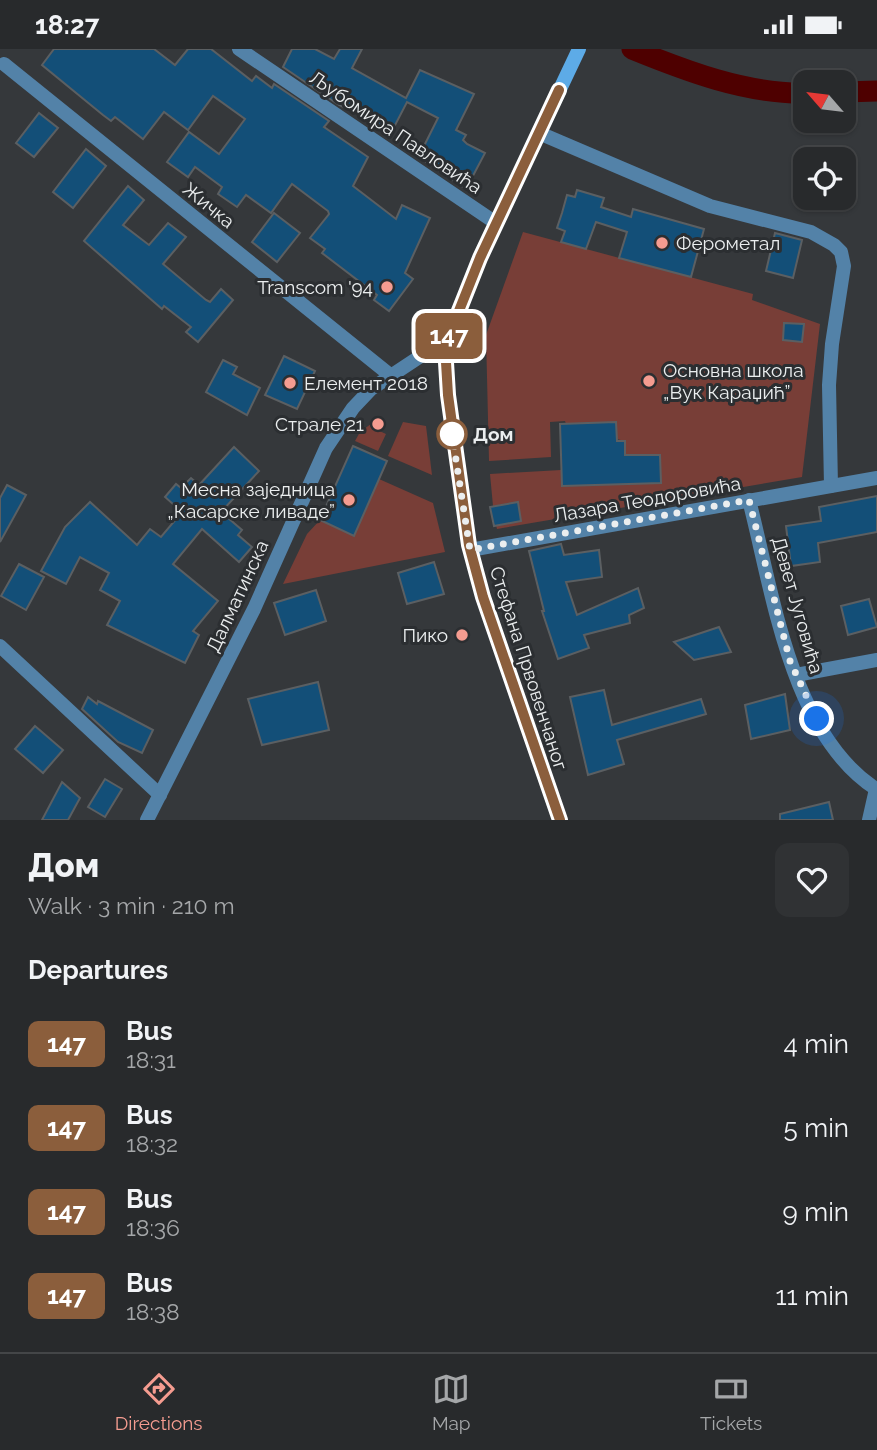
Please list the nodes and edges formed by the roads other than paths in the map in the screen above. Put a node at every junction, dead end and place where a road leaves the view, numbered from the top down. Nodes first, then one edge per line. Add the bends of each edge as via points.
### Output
1 (239, 49) edge
2 (579, 49) edge
3 (4, 64) dead end
4 (539, 133) junction
5 (496, 223) junction
6 (448, 338) junction
7 (390, 375) junction
8 (877, 478) edge
9 (831, 486) junction
10 (749, 500) junction
11 (470, 550) junction
12 (0, 646) edge
13 (877, 660) edge
14 (796, 675) junction
15 (877, 789) edge
16 (160, 795) junction
17 (148, 820) edge
18 (560, 820) edge
19 (869, 820) edge

1 - 5 street, Љубомира Павловића
2 - 4 street, Стефана Првовенчаног
3 - 7 street, Жичка
4 - 5 street, Стефана Првовенчаног
4 - 9 street via 710,206 811,232 841,252 844,266 829,385
5 - 6 street, Стефана Првовенчаног
6 - 7 street, Далматинска
6 - 11 street, Стефана Првовенчаног via 446,377
7 - 16 street, Далматинска via 353,408 326,449 254,609
8 - 9 street, Лазара Теодоровића
9 - 10 street, Лазара Теодоровића
10 - 11 street, Лазара Теодоровића
10 - 14 street, Девет Југовића
11 - 18 street, Стефана Првовенчаног
12 - 16 street
13 - 14 street
14 - 15 street, Девет Југовића via 824,734 839,755
15 - 19 street, Девет Југовића
16 - 17 street, Далматинска

